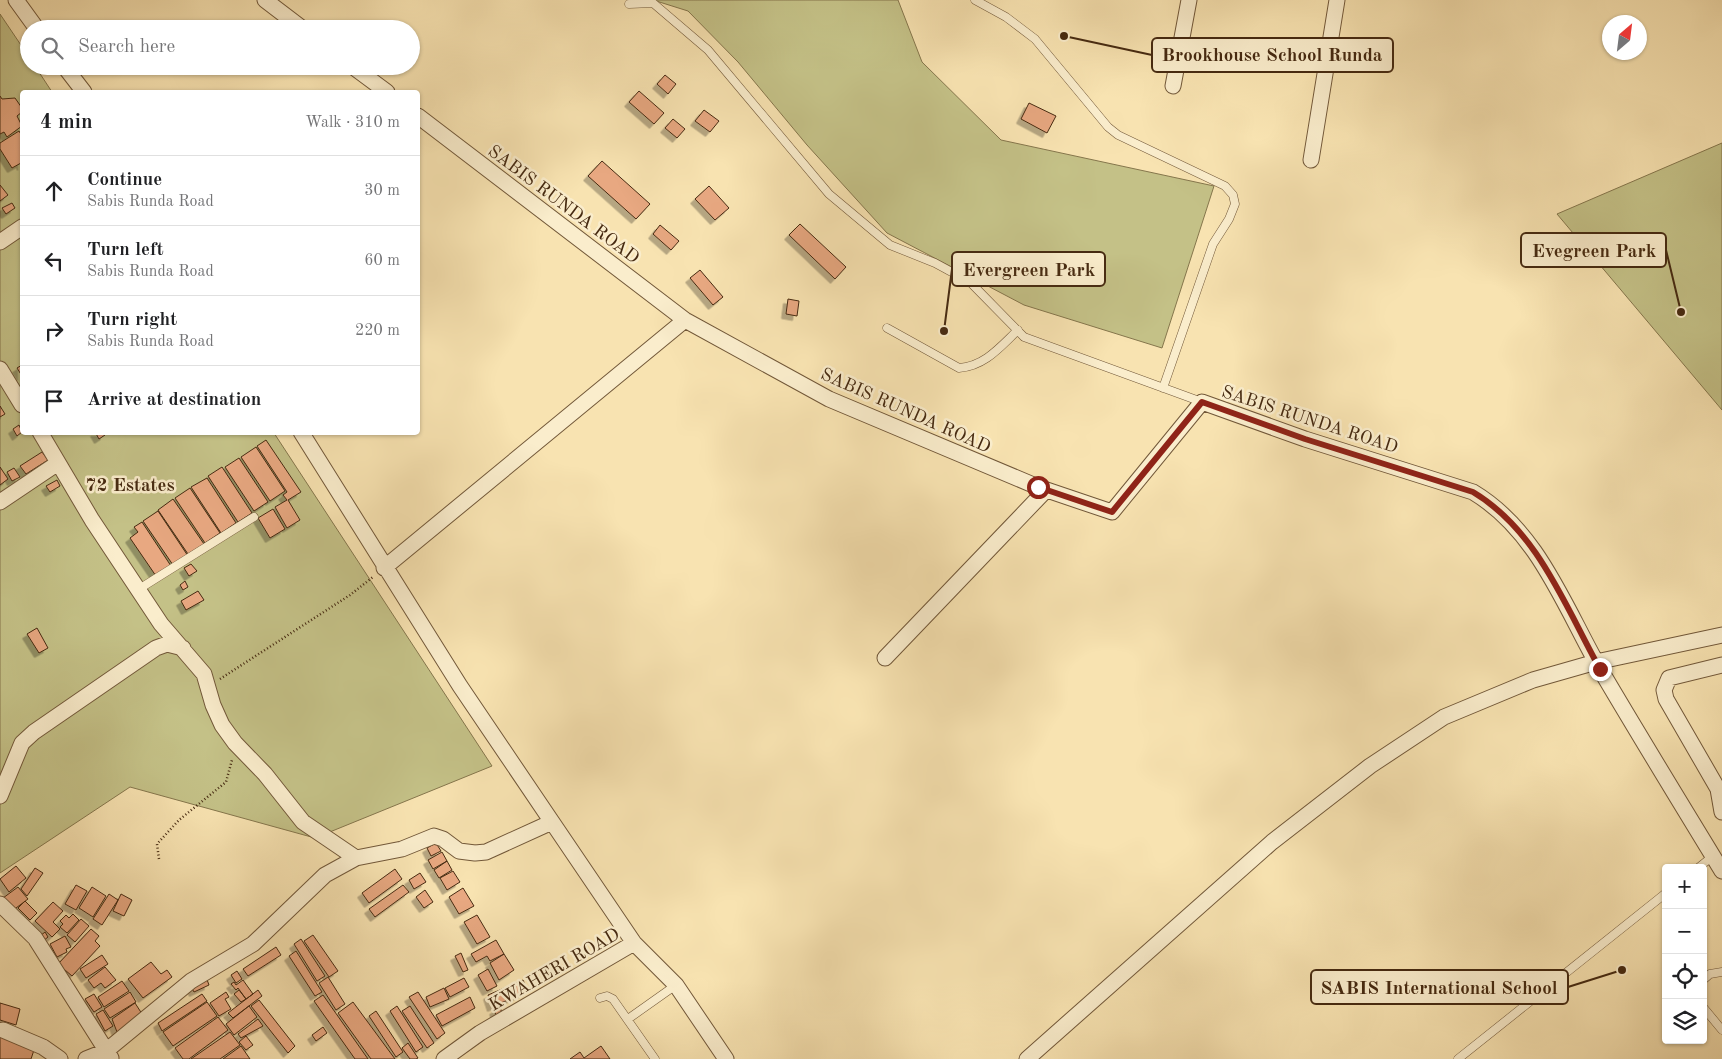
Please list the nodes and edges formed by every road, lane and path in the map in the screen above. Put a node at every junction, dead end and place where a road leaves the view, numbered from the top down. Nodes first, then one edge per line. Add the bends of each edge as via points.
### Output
1 (16, 0) edge
2 (266, 0) edge
3 (975, 0) edge
4 (1189, 0) edge
5 (1337, 0) edge
6 (629, 4) dead end
7 (30, 20) edge
8 (292, 20) edge
9 (71, 75) edge
10 (364, 75) edge
11 (1173, 86) dead end
12 (82, 90) edge
13 (384, 90) edge
14 (420, 118) edge
15 (1311, 160) dead end
16 (20, 228) edge
17 (0, 242) edge
18 (685, 320) junction
19 (887, 328) dead end
20 (1018, 330) junction
21 (0, 368) edge
22 (1163, 388) junction
23 (20, 402) edge
24 (1202, 402) junction
25 (42, 435) edge
26 (303, 435) edge
27 (58, 462) junction
28 (1046, 490) junction
29 (0, 502) edge
30 (254, 517) dead end
31 (384, 568) junction
32 (139, 589) junction
33 (161, 624) junction
34 (1722, 635) edge
35 (183, 648) junction
36 (147, 653) junction
37 (885, 658) dead end
38 (1596, 662) junction
39 (1722, 665) edge
40 (207, 684) junction
41 (235, 743) junction
42 (0, 796) edge
43 (1721, 803) edge
44 (552, 822) junction
45 (1713, 856) junction
46 (356, 858) junction
47 (159, 859) dead end
48 (1703, 864) edge
49 (1722, 871) edge
50 (1662, 896) edge
51 (0, 904) edge
52 (634, 943) junction
53 (1722, 972) edge
54 (1707, 977) edge
55 (676, 985) junction
56 (600, 998) dead end
57 (1707, 1012) edge
58 (628, 1019) junction
59 (3, 1030) dead end
60 (1722, 1030) edge
61 (109, 1055) edge
62 (60, 1059) edge
63 (86, 1059) edge
64 (444, 1059) edge
65 (655, 1059) edge
66 (726, 1059) edge
67 (1027, 1059) edge
68 (1458, 1059) edge

1 - 7 street
2 - 8 street
3 - 22 lane via 1035,39 1118,135 1225,186 1233,195 1235,204 1213,244
4 - 11 street
5 - 15 street
6 - 20 lane via 652,3 708,50 829,194 890,245 935,263 970,282
9 - 12 street
10 - 13 street
14 - 18 street, SABIS RUNDA ROAD
16 - 17 street
18 - 28 street, SABIS RUNDA ROAD via 829,399
18 - 31 street
19 - 20 lane via 959,368 972,367 984,361
20 - 22 lane via 1024,337
21 - 23 street
22 - 24 lane
24 - 28 street, SABIS RUNDA ROAD via 1112,512
24 - 38 street, SABIS RUNDA ROAD via 1305,439 1473,492 1494,505 1521,532 1536,553
25 - 27 street
26 - 31 street
27 - 29 street
27 - 32 street via 92,520
28 - 37 street
30 - 32 lane
31 - 40 path via 350,595 224,678
31 - 44 street
32 - 33 street
33 - 35 street
33 - 36 street
34 - 38 street
35 - 36 street via 167,644
35 - 40 street via 204,674
36 - 42 street via 22,743
38 - 45 street, SABIS RUNDA ROAD
38 - 67 street via 1533,680 1444,716 1370,766 1272,842
39 - 43 street via 1669,678 1664,690 1666,699 1718,789
40 - 41 street via 222,725
41 - 46 street via 265,774 303,822
41 - 47 path via 226,782 179,820 157,844
44 - 46 street via 486,852 466,853 434,836 402,849
44 - 52 street
45 - 48 lane
45 - 49 street, SABIS RUNDA ROAD
46 - 61 street via 325,875 253,944 190,981
50 - 68 lane
51 - 61 street via 35,938
52 - 55 street, KWAHERI ROAD
52 - 64 street, KWAHERI ROAD via 480,1034
53 - 54 lane
55 - 58 lane
55 - 66 street, KWAHERI ROAD
56 - 58 lane via 607,996 613,999
57 - 60 lane
58 - 65 lane
59 - 62 street via 43,1047
61 - 63 street

